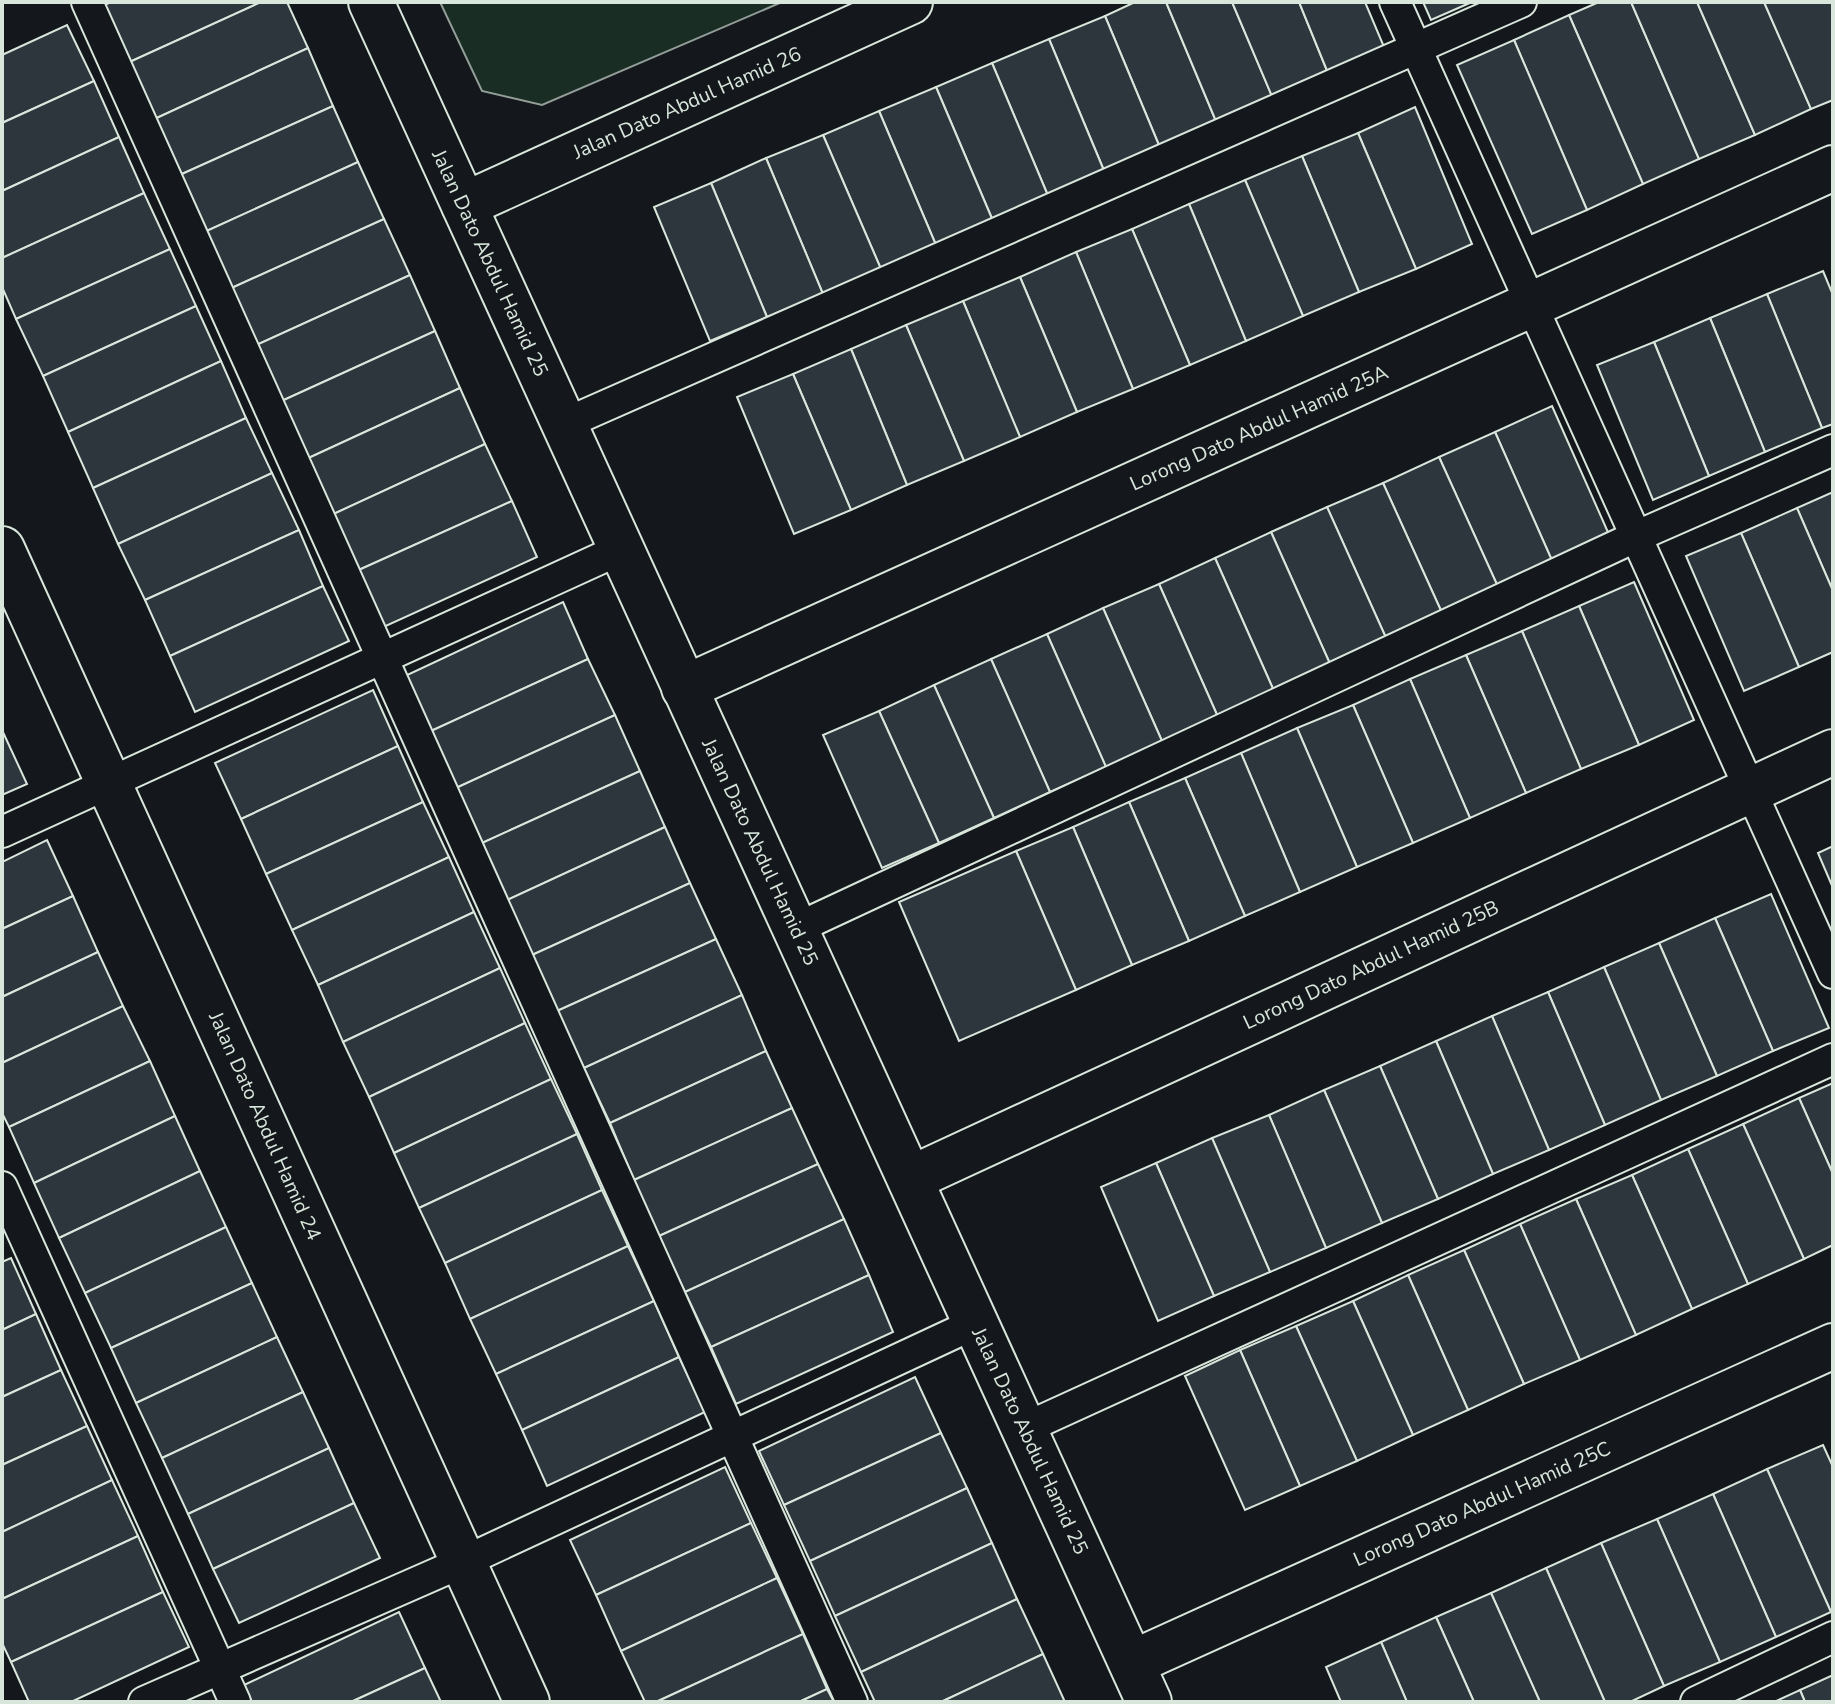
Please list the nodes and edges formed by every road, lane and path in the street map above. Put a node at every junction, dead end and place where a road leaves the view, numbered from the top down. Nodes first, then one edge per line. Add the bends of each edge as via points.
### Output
1 (87, 2) edge
2 (371, 2) edge
3 (910, 2) edge
4 (1395, 2) edge
5 (1521, 2) edge
6 (1416, 49) junction
7 (1833, 168) edge
8 (464, 205) junction
9 (1532, 304) junction
10 (564, 424) junction
11 (1833, 450) edge
12 (1635, 537) junction
13 (2, 549) edge
14 (621, 549) junction
15 (383, 658) junction
16 (684, 688) junction
17 (1833, 752) edge
18 (109, 783) junction
19 (1750, 789) junction
20 (2, 832) edge
21 (795, 929) junction
22 (1833, 973) edge
23 (1833, 1059) edge
24 (910, 1179) junction
25 (2, 1187) edge
26 (976, 1323) junction
27 (1833, 1346) edge
28 (1023, 1429) junction
29 (733, 1436) junction
30 (463, 1562) junction
31 (1833, 1637) edge
32 (1132, 1663) junction
33 (221, 1668) junction
34 (144, 1702) edge
35 (235, 1702) edge
36 (527, 1702) edge
37 (852, 1702) edge
38 (1149, 1702) edge
39 (1696, 1702) edge

1 - 15 lane
2 - 8 street, Jalan Dato Abdul Hamid 25
3 - 8 street, Jalan Dato Abdul Hamid 26
4 - 6 lane
5 - 6 lane
6 - 9 lane
6 - 10 lane
7 - 9 street, Lorong Dato Abdul Hamid 25A
8 - 10 street, Jalan Dato Abdul Hamid 25
9 - 12 lane
9 - 16 street, Lorong Dato Abdul Hamid 25A
10 - 14 street, Jalan Dato Abdul Hamid 25
11 - 12 lane
12 - 19 lane
12 - 21 lane
13 - 18 street, Jalan Dato Abdul Hamid 24
14 - 15 lane
14 - 16 street, Jalan Dato Abdul Hamid 25
15 - 18 lane
15 - 29 lane
16 - 21 street, Jalan Dato Abdul Hamid 25
17 - 19 street, Lorong Dato Abdul Hamid 25B
18 - 20 lane
18 - 30 street, Jalan Dato Abdul Hamid 24
19 - 22 lane
19 - 24 street, Lorong Dato Abdul Hamid 25B
21 - 24 street, Jalan Dato Abdul Hamid 25
23 - 28 lane
24 - 26 street, Jalan Dato Abdul Hamid 25
25 - 33 lane
26 - 28 street, Jalan Dato Abdul Hamid 25
26 - 29 lane
27 - 32 street, Lorong Dato Abdul Hamid 25C
28 - 32 street, Jalan Dato Abdul Hamid 25
29 - 30 lane
29 - 37 lane
30 - 33 lane
30 - 36 street, Jalan Dato Abdul Hamid 24
31 - 39 lane
32 - 38 street, Jalan Dato Abdul Hamid 25
33 - 34 lane
33 - 35 lane

